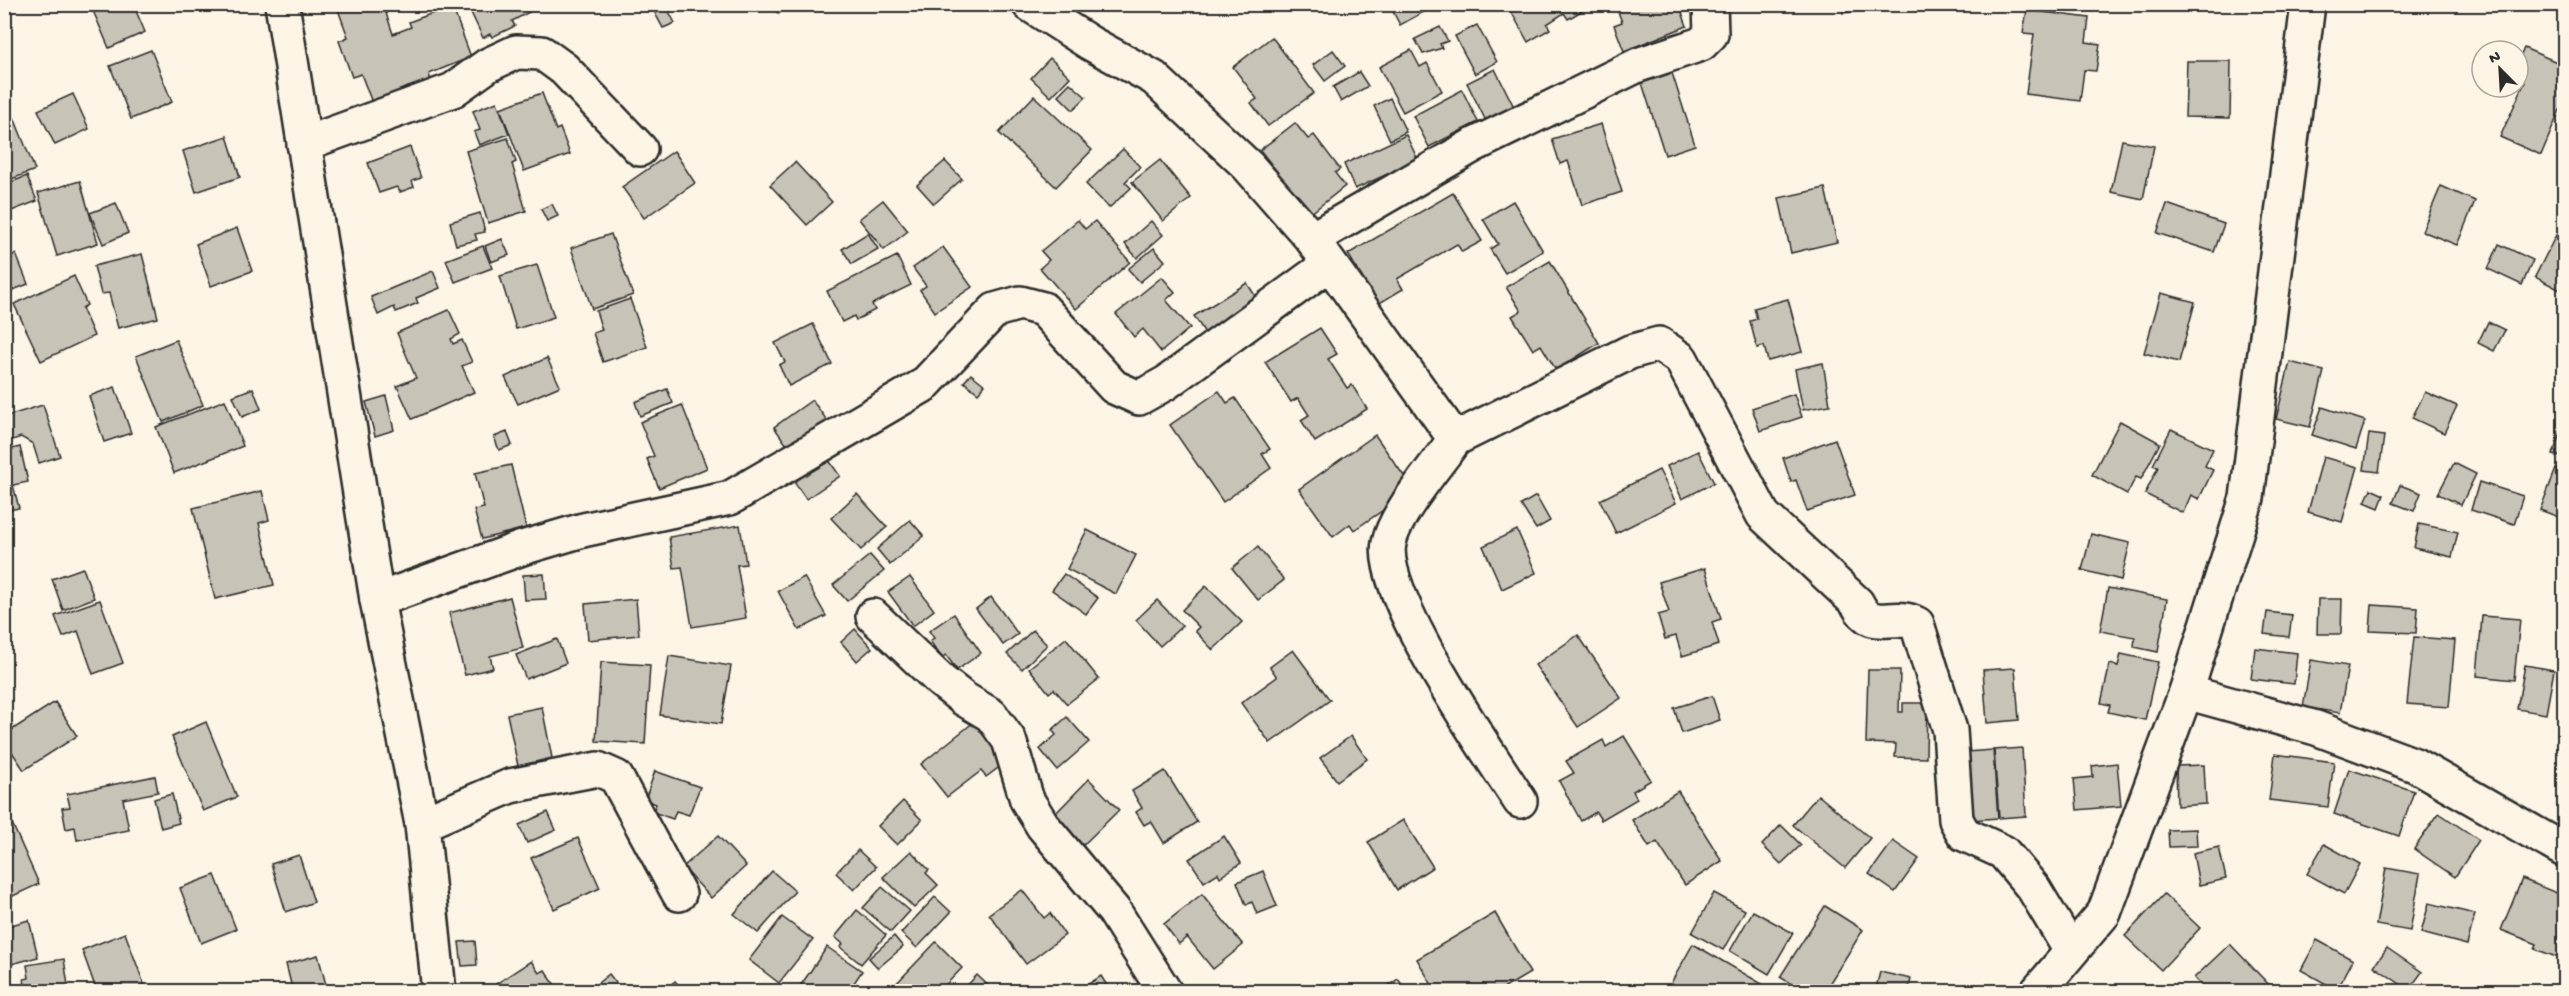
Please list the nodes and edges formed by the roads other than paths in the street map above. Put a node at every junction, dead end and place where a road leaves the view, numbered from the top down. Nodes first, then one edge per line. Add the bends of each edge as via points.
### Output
1 (282, 4) edge
2 (1029, 4) edge
3 (1710, 4) edge
4 (2308, 4) edge
5 (304, 144) junction
6 (640, 149) dead end
7 (1320, 251) junction
8 (1455, 439) junction
9 (377, 600) junction
10 (873, 616) dead end
11 (2186, 692) junction
12 (1520, 801) dead end
13 (422, 824) junction
14 (2565, 850) edge
15 (679, 894) dead end
16 (2071, 951) junction
17 (439, 992) edge
18 (1165, 992) edge
19 (2037, 992) edge

1 - 5 street
2 - 7 street via 1090,44 1154,78 1248,166
3 - 7 street via 1711,34 1701,44 1566,98 1472,146
4 - 11 street via 2247,498
5 - 6 street via 453,90 516,52 542,53 564,69
5 - 9 street
7 - 8 street
7 - 9 street via 1166,383 1139,398 1114,387 1043,309 1020,303 995,310 924,385 730,498 583,530
8 - 12 street via 1398,520 1389,543 1388,566 1398,595 1450,692
8 - 16 street via 1630,352 1659,345 1681,358 1763,515 1857,603 1863,616 1874,621 1905,618 1917,624 1950,730 1956,820 1964,834 2004,852 2034,889
9 - 13 street
10 - 18 street via 941,681 991,715 1009,740 1027,800 1043,826 1114,911
11 - 14 street via 2316,728 2415,765
11 - 16 street via 2104,913
13 - 15 street via 510,786 598,770 616,777
13 - 17 street
16 - 19 street

